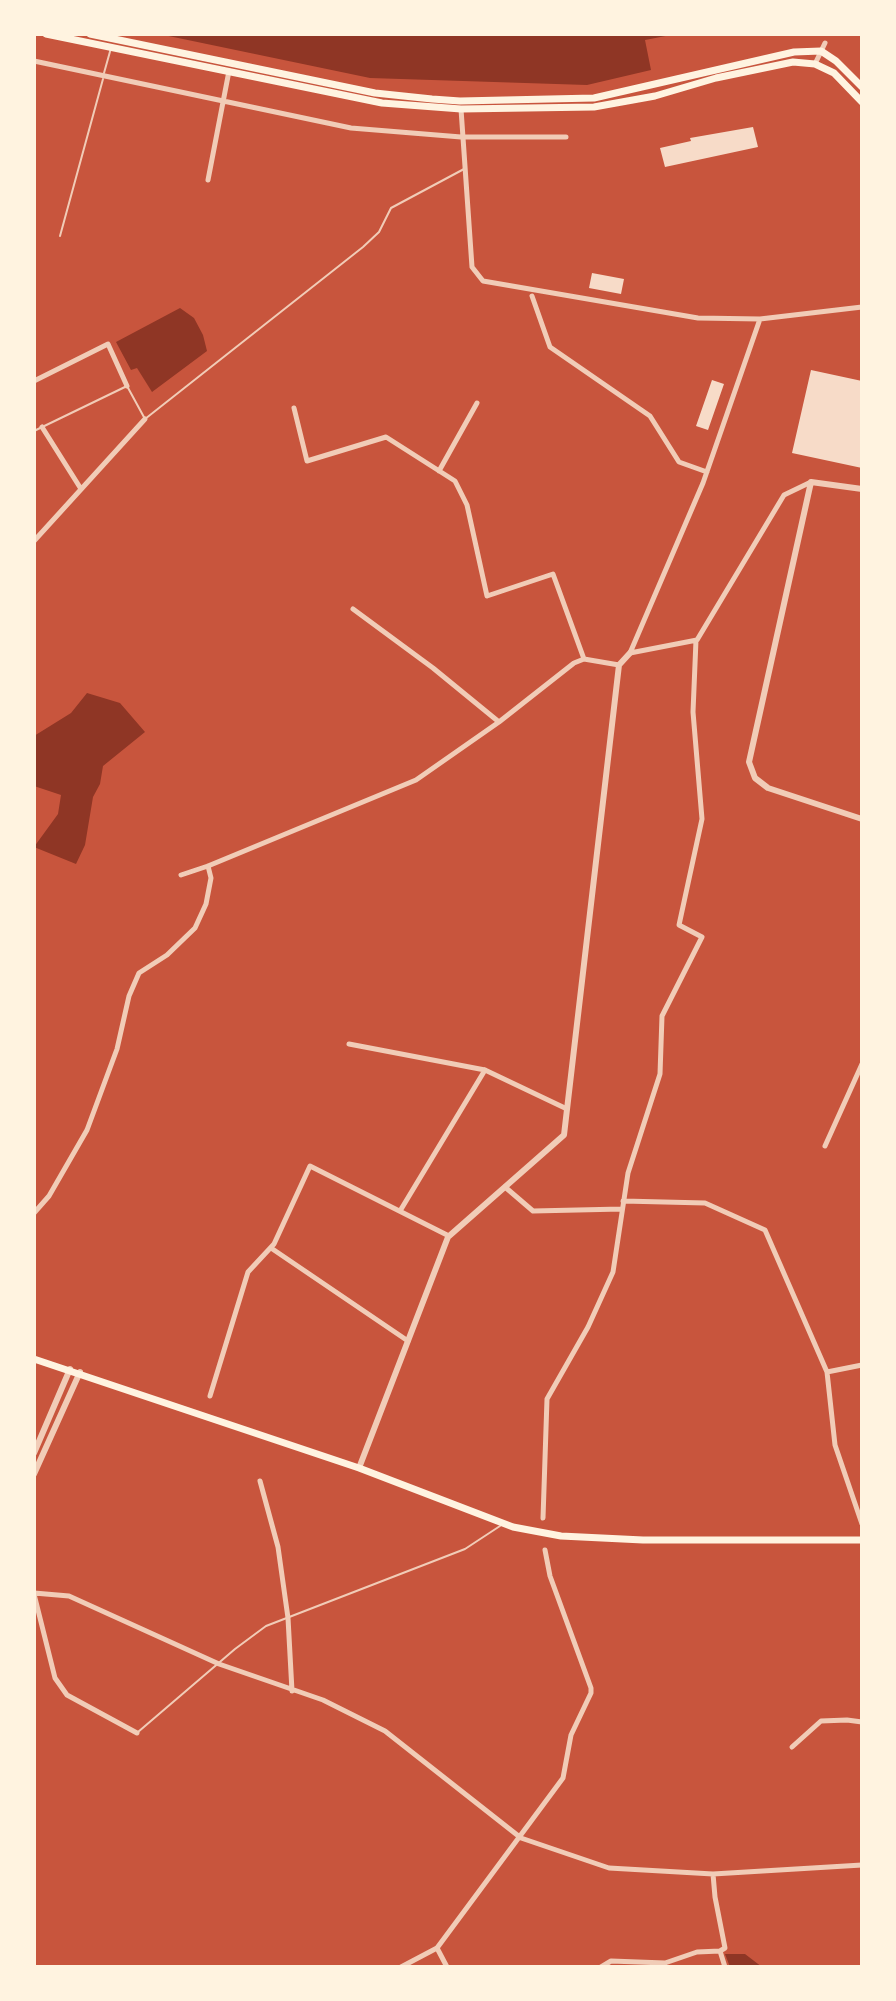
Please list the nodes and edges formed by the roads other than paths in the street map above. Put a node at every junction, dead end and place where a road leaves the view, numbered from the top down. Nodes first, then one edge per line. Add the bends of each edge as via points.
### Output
1 (46, 34) edge
2 (90, 34) edge
3 (825, 43) dead end
4 (112, 47) junction
5 (821, 51) junction
6 (34, 61) edge
7 (815, 64) junction
8 (229, 71) junction
9 (862, 87) edge
10 (862, 102) edge
11 (461, 109) junction
12 (461, 137) junction
13 (566, 137) dead end
14 (465, 168) junction
15 (208, 180) dead end
16 (60, 236) dead end
17 (532, 296) dead end
18 (862, 307) edge
19 (760, 319) junction
20 (34, 381) edge
21 (127, 386) junction
22 (477, 403) dead end
23 (294, 408) dead end
24 (145, 419) junction
25 (42, 427) junction
26 (34, 431) edge
27 (439, 471) junction
28 (707, 472) junction
29 (811, 482) junction
30 (81, 489) junction
31 (862, 489) edge
32 (34, 541) edge
33 (353, 609) dead end
34 (696, 640) junction
35 (630, 653) junction
36 (584, 659) junction
37 (619, 665) junction
38 (499, 722) junction
39 (862, 819) edge
40 (208, 866) junction
41 (181, 875) dead end
42 (349, 1044) dead end
43 (862, 1064) edge
44 (485, 1070) junction
45 (567, 1109) junction
46 (825, 1146) dead end
47 (505, 1187) junction
48 (623, 1201) junction
49 (622, 1209) junction
50 (400, 1211) junction
51 (34, 1213) edge
52 (449, 1236) junction
53 (271, 1248) junction
54 (408, 1341) junction
55 (34, 1359) edge
56 (862, 1365) edge
57 (70, 1369) junction
58 (80, 1372) junction
59 (827, 1372) junction
60 (210, 1396) dead end
61 (34, 1453) edge
62 (359, 1468) junction
63 (34, 1474) edge
64 (260, 1481) dead end
65 (543, 1518) dead end
66 (503, 1523) junction
67 (862, 1524) edge
68 (862, 1540) edge
69 (545, 1550) dead end
70 (34, 1594) edge
71 (288, 1618) junction
72 (219, 1664) junction
73 (292, 1691) junction
74 (862, 1722) edge
75 (137, 1733) joint
76 (792, 1747) dead end
77 (521, 1838) junction
78 (862, 1865) edge
79 (713, 1874) junction
80 (437, 1948) junction
81 (720, 1951) junction
82 (401, 1967) edge
83 (447, 1967) edge
84 (601, 1967) edge
85 (725, 1967) edge

1 - 4 main road
2 - 5 main road via 375,93 460,101 594,98 794,52
3 - 5 street
4 - 8 main road
4 - 16 lane
5 - 7 street
5 - 9 main road
6 - 12 street via 351,128
7 - 10 main road via 834,73
7 - 11 main road via 793,62 594,107
8 - 11 main road via 382,103
8 - 15 street
11 - 12 street
12 - 13 street
12 - 14 street
14 - 19 street via 472,267 483,281 698,318
14 - 24 lane via 391,208 379,232 363,247
17 - 28 street via 550,347 650,416 679,462
18 - 19 street
19 - 28 street
20 - 21 street via 108,344
21 - 24 lane
21 - 25 lane
22 - 27 street
23 - 27 street via 307,461 386,437
24 - 30 street
25 - 26 lane
25 - 30 street
27 - 36 street via 455,481 467,505 487,596 553,574
28 - 35 street
29 - 31 street
29 - 34 street via 784,495
29 - 39 street via 749,762 755,778 768,788
30 - 32 street
33 - 38 street
34 - 35 street
34 - 48 street via 693,712 702,819 679,925 702,937 662,1016 660,1074
35 - 37 street
36 - 37 street
36 - 38 street
37 - 45 street
38 - 40 street via 416,780
40 - 41 street
40 - 51 street via 206,904 195,928 139,973 87,1130
42 - 44 street
43 - 46 street
44 - 45 street
44 - 50 street
45 - 47 street via 564,1135
47 - 49 street via 533,1211
47 - 52 street
48 - 49 street
48 - 59 street via 705,1203 765,1230
49 - 65 street via 613,1272 547,1399
50 - 52 street
50 - 53 street via 310,1166
52 - 54 street
53 - 54 street
53 - 60 street via 248,1272
54 - 62 street
55 - 57 main road
56 - 59 street
57 - 58 main road
57 - 61 street
58 - 62 main road
58 - 63 street
59 - 67 street via 835,1445
62 - 66 main road
64 - 71 street via 278,1547
66 - 68 main road via 561,1536 643,1540
66 - 71 lane via 465,1549
69 - 77 street via 591,1693 571,1735 563,1778
70 - 72 street via 69,1596
70 - 75 street via 55,1678 67,1695
71 - 72 lane via 266,1626
71 - 73 street
72 - 73 street
72 - 75 lane
73 - 77 street via 385,1731
74 - 76 street via 821,1721
77 - 79 street via 609,1868
77 - 80 street
78 - 79 street
79 - 81 street via 725,1948
80 - 82 street
80 - 83 street
81 - 84 street via 665,1963 611,1961
81 - 85 street

